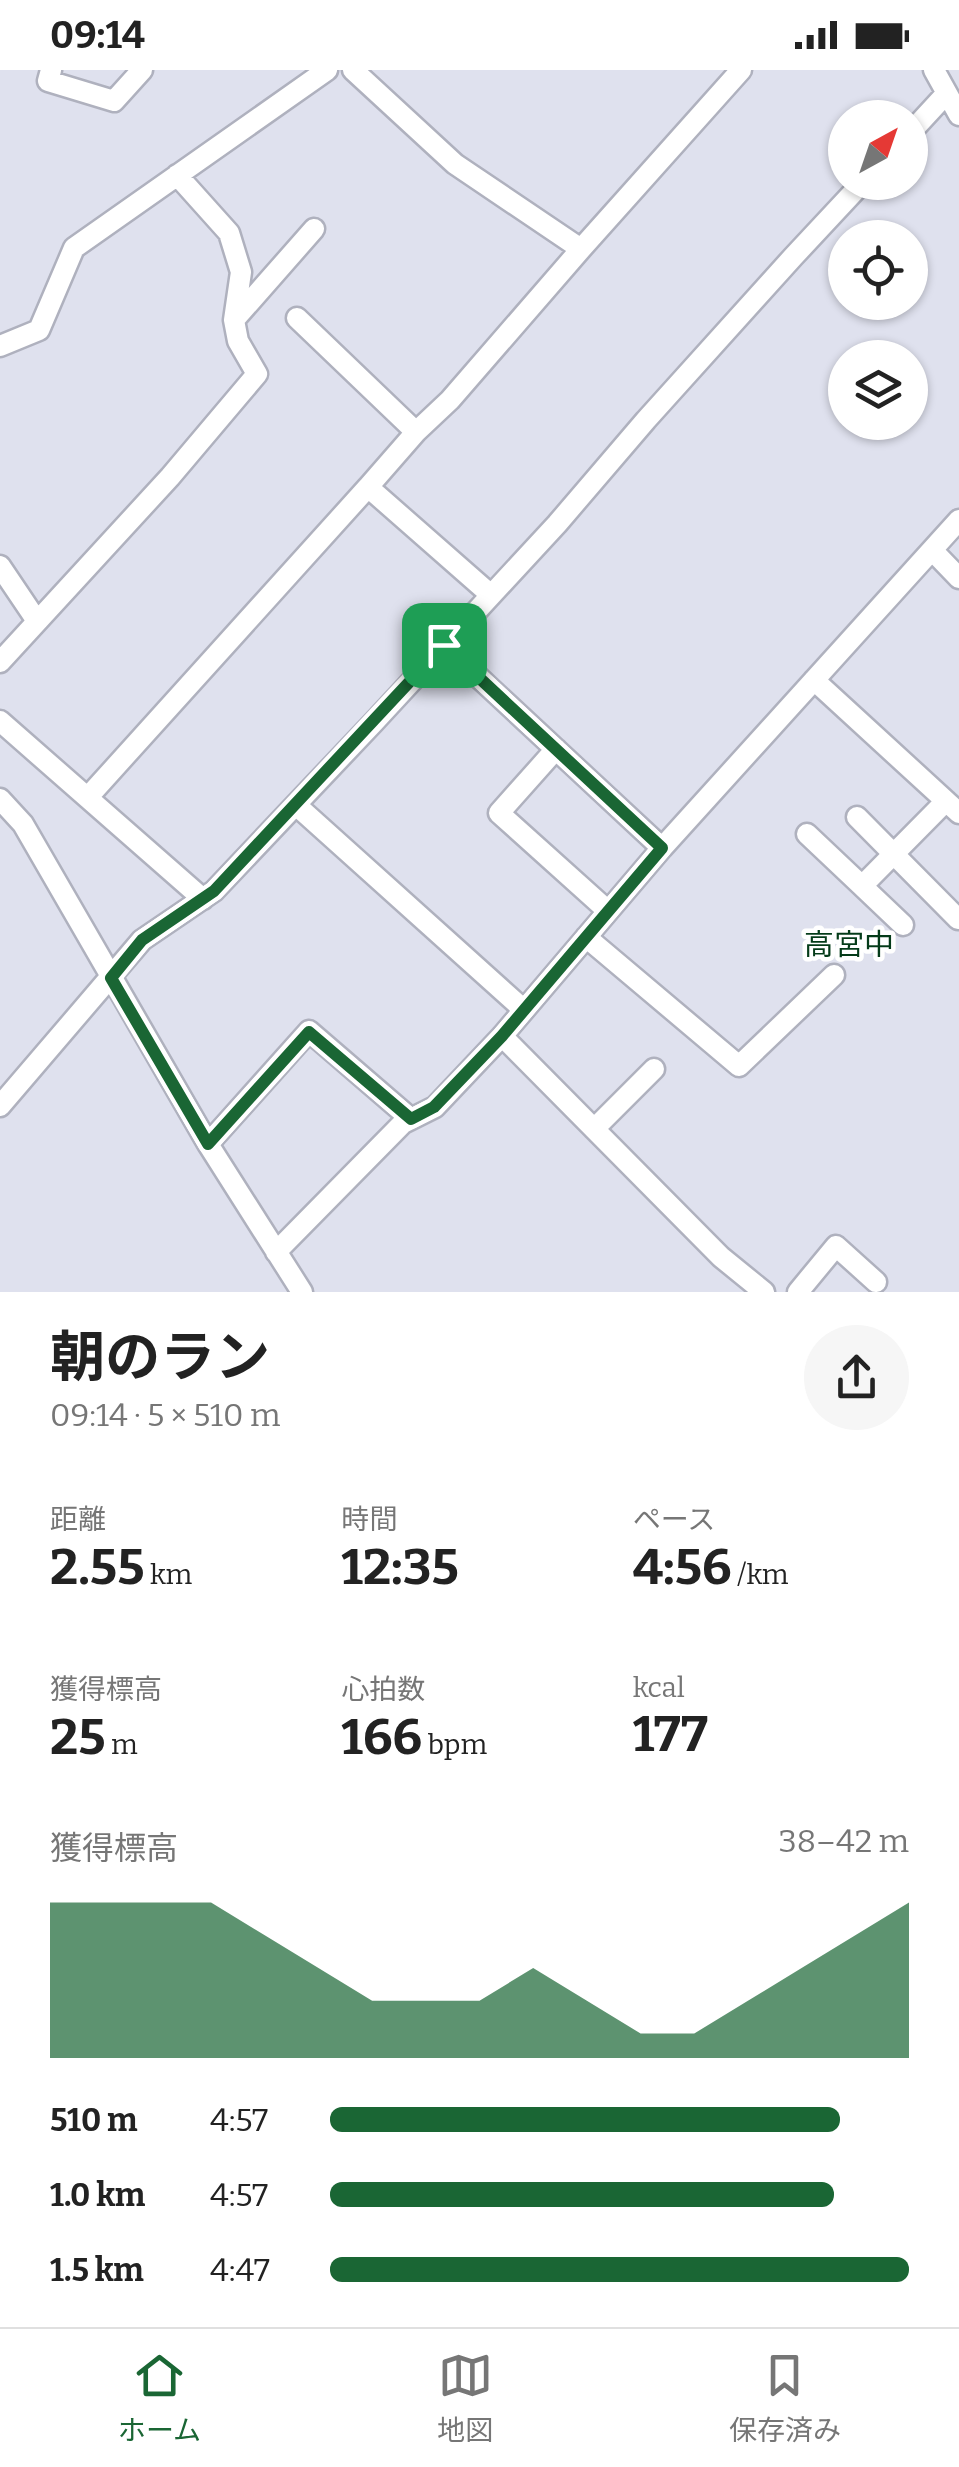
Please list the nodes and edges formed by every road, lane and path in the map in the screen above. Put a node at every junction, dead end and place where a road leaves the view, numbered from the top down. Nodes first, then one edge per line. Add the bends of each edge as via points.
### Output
1 (51, 70) edge
2 (142, 70) edge
3 (327, 70) edge
4 (353, 70) edge
5 (741, 70) edge
6 (934, 70) edge
7 (946, 94) junction
8 (928, 113) edge
9 (959, 115) edge
10 (177, 174) junction
11 (847, 200) edge
12 (314, 229) dead end
13 (581, 248) junction
14 (297, 318) dead end
15 (234, 320) junction
16 (0, 346) edge
17 (416, 432) junction
18 (368, 486) junction
19 (959, 520) edge
20 (932, 550) junction
21 (0, 566) edge
22 (959, 578) edge
23 (491, 595) junction
24 (37, 621) junction
25 (444, 645) junction
26 (0, 662) edge
27 (814, 680) junction
28 (0, 721) edge
29 (556, 750) junction
30 (88, 797) junction
31 (0, 799) edge
32 (296, 805) junction
33 (952, 807) edge
34 (857, 817) dead end
35 (807, 834) dead end
36 (662, 848) junction
37 (894, 853) junction
38 (862, 886) junction
39 (202, 899) junction
40 (608, 911) junction
41 (958, 919) edge
42 (902, 924) dead end
43 (586, 937) junction
44 (834, 975) dead end
45 (111, 978) junction
46 (524, 1010) junction
47 (502, 1036) junction
48 (654, 1068) dead end
49 (0, 1106) edge
50 (411, 1119) junction
51 (594, 1129) junction
52 (208, 1144) junction
53 (276, 1252) junction
54 (876, 1282) dead end
55 (302, 1292) edge
56 (764, 1292) edge
57 (798, 1292) edge

1 - 2 street via 48,81 114,101
3 - 10 street
4 - 13 street via 455,164
5 - 13 street
6 - 7 street
7 - 8 street
7 - 9 street
10 - 15 street via 229,233 240,272
10 - 16 street via 74,248 39,330
11 - 23 street
12 - 15 street
13 - 17 street
14 - 17 street
15 - 24 street via 257,374
17 - 18 street
18 - 23 street
18 - 30 street
19 - 20 street
20 - 22 street
20 - 27 street
21 - 24 street
23 - 25 street
24 - 26 street
25 - 29 street
25 - 32 street
27 - 33 street
27 - 36 street
28 - 30 street
29 - 36 street
29 - 40 street via 499,813
30 - 39 street
31 - 45 street via 23,824
32 - 39 street
32 - 46 street
33 - 37 street
34 - 37 street
35 - 38 street
36 - 40 street
37 - 38 street
37 - 41 street
38 - 42 street
39 - 45 street via 142,940
40 - 43 street
43 - 44 street via 739,1066
43 - 46 street
45 - 49 street
45 - 52 street
46 - 47 street
47 - 50 street via 434,1107
47 - 51 street
48 - 51 street
50 - 52 street via 309,1032
50 - 53 street
51 - 56 street
52 - 53 street
53 - 55 street
54 - 57 street via 836,1246

